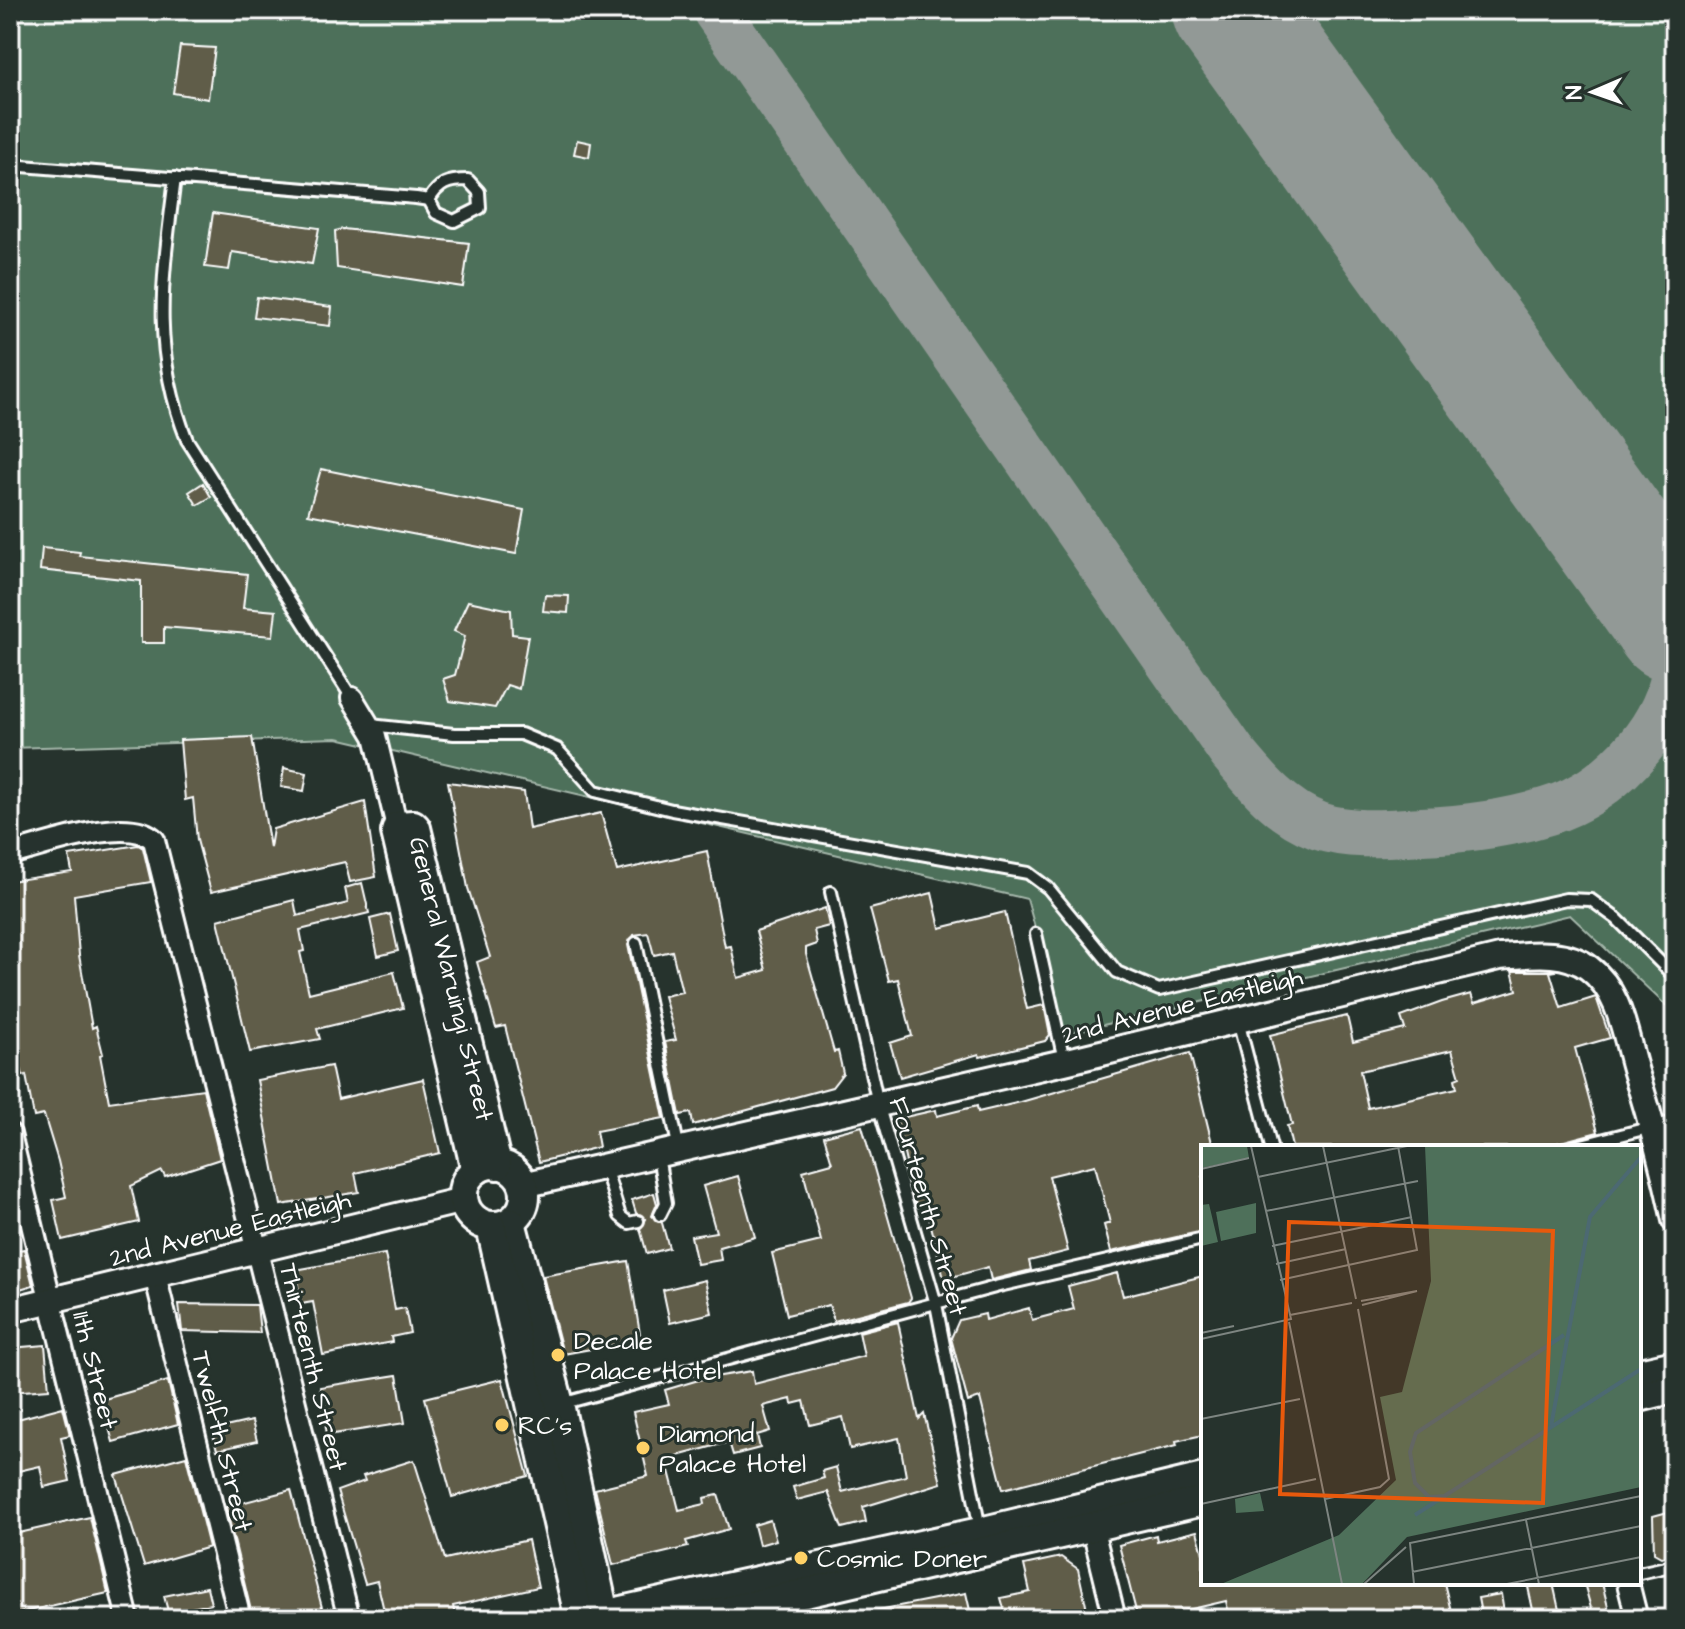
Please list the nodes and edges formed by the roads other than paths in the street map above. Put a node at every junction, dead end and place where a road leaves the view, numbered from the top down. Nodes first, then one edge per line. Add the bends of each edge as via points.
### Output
1 (10, 165) edge
2 (175, 178) junction
3 (429, 200) junction
4 (352, 698) joint
5 (368, 724) junction
6 (397, 827) joint
7 (10, 854) edge
8 (831, 892) dead end
9 (1036, 934) dead end
10 (636, 943) dead end
11 (1675, 977) edge
12 (1237, 1019) junction
13 (1064, 1062) junction
14 (878, 1104) junction
15 (1665, 1123) edge
16 (10, 1134) edge
17 (1270, 1145) edge
18 (1582, 1145) edge
19 (668, 1154) junction
20 (487, 1167) junction
21 (605, 1167) junction
22 (523, 1185) junction
23 (463, 1200) junction
24 (660, 1215) dead end
25 (1675, 1220) edge
26 (638, 1221) dead end
27 (501, 1224) junction
28 (1201, 1239) edge
29 (258, 1250) junction
30 (155, 1275) junction
31 (52, 1300) junction
32 (936, 1304) junction
33 (10, 1310) edge
34 (1675, 1365) edge
35 (1641, 1373) edge
36 (1675, 1388) edge
37 (1641, 1396) edge
38 (559, 1404) junction
39 (1201, 1478) edge
40 (1201, 1501) edge
41 (1092, 1526) junction
42 (980, 1532) junction
43 (1675, 1565) edge
44 (1641, 1573) edge
45 (1628, 1585) edge
46 (599, 1611) edge
47 (128, 1619) edge
48 (240, 1619) edge
49 (349, 1619) edge
50 (693, 1619) edge
51 (1115, 1619) edge
52 (1637, 1619) edge

1 - 2 lane
2 - 3 lane
2 - 4 lane via 160,297 170,398 194,453
3 - 3 lane via 436,213 454,221 480,208 479,192 468,180 436,187
4 - 5 street
5 - 6 street
5 - 11 lane via 454,734 521,734 557,749 595,791 672,810 1028,873 1048,888 1117,972 1159,990 1566,899 1591,900
6 - 20 main road, General Waruingi Street via 416,828
7 - 29 street, Thirteenth Street via 133,828 148,833 157,848
8 - 14 lane, Fourteenth Street
9 - 13 lane
10 - 19 lane
12 - 13 street, 2nd Avenue Eastleigh
12 - 15 street, 2nd Avenue Eastleigh via 1500,957 1570,958 1588,967 1612,992
12 - 17 lane
13 - 14 street, 2nd Avenue Eastleigh
14 - 19 street, 2nd Avenue Eastleigh
14 - 32 lane, Fourteenth Street
15 - 18 lane
15 - 25 street, 2nd Avenue Eastleigh
16 - 31 street, 11th Street
19 - 21 street, 2nd Avenue Eastleigh
19 - 24 lane via 666,1203
20 - 22 main road via 513,1171
20 - 23 main road via 466,1183
21 - 22 street, 2nd Avenue Eastleigh
21 - 26 lane via 620,1216 629,1223
22 - 27 main road via 524,1205
23 - 27 main road via 473,1218
23 - 29 street, 2nd Avenue Eastleigh
27 - 38 main road
27 - 46 main road
28 - 32 lane
29 - 30 street, 2nd Avenue Eastleigh
29 - 49 street, Thirteenth Street
30 - 31 street, 2nd Avenue Eastleigh
30 - 48 street, Twelfth Street
31 - 33 street, 2nd Avenue Eastleigh
31 - 47 street, 11th Street
32 - 38 lane
32 - 42 lane, Fourteenth Street
34 - 35 main road
36 - 37 main road
38 - 46 main road
39 - 42 main road
40 - 41 main road
41 - 50 main road
41 - 51 street
42 - 46 main road
43 - 44 lane
45 - 52 street

